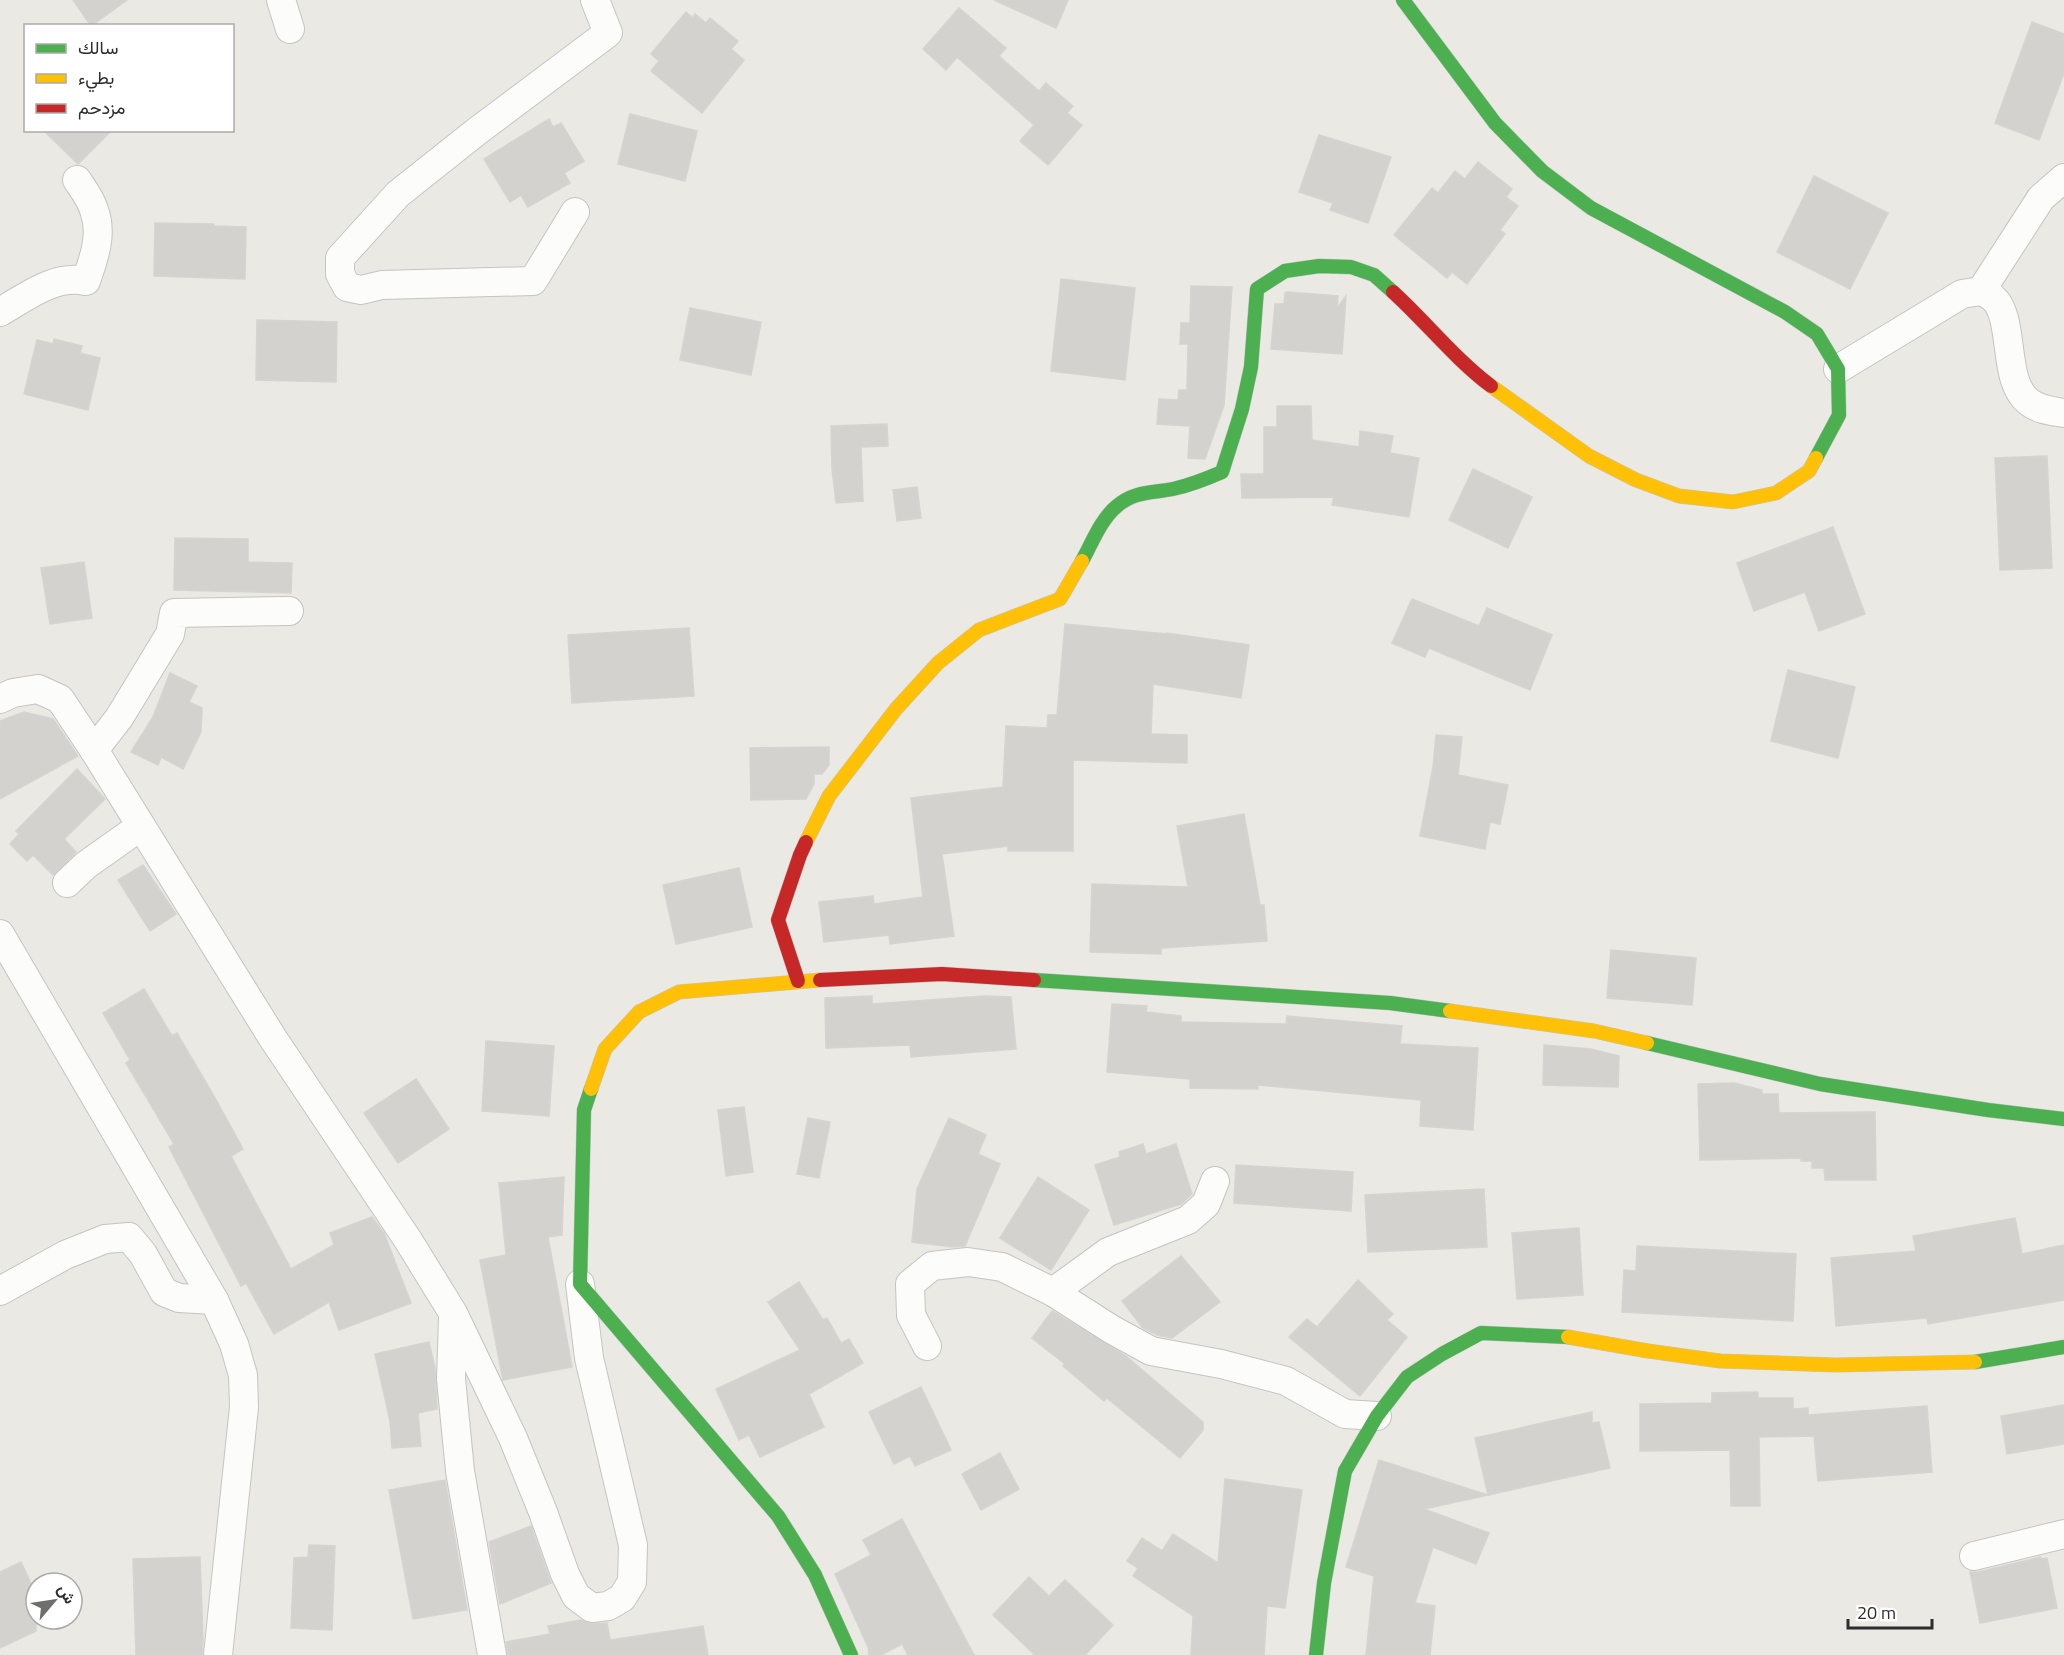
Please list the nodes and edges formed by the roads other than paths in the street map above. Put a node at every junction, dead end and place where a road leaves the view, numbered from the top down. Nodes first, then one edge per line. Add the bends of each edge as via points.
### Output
1 (281, 0) edge
2 (595, 0) edge
3 (1403, 0) edge
4 (290, 29) dead end
5 (2064, 178) edge
6 (77, 180) dead end
7 (575, 212) dead end
8 (1981, 291) junction
9 (0, 312) edge
10 (1838, 369) junction
11 (2064, 413) edge
12 (289, 611) dead end
13 (0, 699) edge
14 (94, 750) junction
15 (141, 826) junction
16 (68, 883) dead end
17 (0, 934) edge
18 (9, 968) edge
19 (798, 981) junction
20 (2064, 1119) edge
21 (1215, 1181) dead end
22 (579, 1284) junction
23 (0, 1291) edge
24 (1053, 1292) junction
25 (214, 1300) junction
26 (453, 1313) junction
27 (927, 1346) dead end
28 (2064, 1347) edge
29 (1377, 1416) junction
30 (2064, 1534) edge
31 (1974, 1556) dead end
32 (218, 1655) edge
33 (492, 1655) edge
34 (851, 1655) edge
35 (1316, 1655) edge

1 - 4 street
2 - 7 street via 608,33 398,194 340,258 340,274 347,286 361,290 382,285 533,281
3 - 10 street via 1495,123 1542,171 1591,208 1785,312 1817,334
5 - 8 street via 2041,198
6 - 9 street via 94,209 99,231 86,281 73,278 50,284
8 - 10 street via 1962,294
8 - 11 street via 1995,299 2003,316 2016,385 2027,402 2043,410
10 - 19 street via 1839,415 1809,471 1776,493 1733,502 1679,496 1589,456 1474,373 1374,275 1351,267 1285,271 1257,289 1251,368 1222,472 1203,481 1129,497 1115,507 1060,599 979,630 938,663 896,709 829,796 800,855 778,920
12 - 14 street via 174,613 170,634 119,718
13 - 14 street via 38,689 60,699
14 - 15 street
15 - 16 street via 86,865
15 - 26 street
17 - 18 street
18 - 25 street
19 - 20 street via 942,974 1390,1003 1594,1031 1820,1084
19 - 22 street via 679,992 639,1012 605,1049 584,1110
21 - 24 street via 1206,1204 1188,1220 1108,1252
22 - 26 street via 589,1358 633,1545 632,1582 622,1598 608,1606 592,1608 576,1596 513,1438
22 - 34 street via 778,1516 815,1575
23 - 25 street via 65,1255 105,1239 129,1238 143,1254 164,1292 179,1298
24 - 27 street via 1002,1267 968,1262 932,1266 910,1284 911,1315
24 - 29 street via 1151,1351 1286,1381 1346,1414
25 - 32 street via 243,1375 244,1407
26 - 33 street via 451,1379 460,1471
28 - 29 street via 1966,1363 1835,1365 1720,1361 1572,1337 1481,1333 1407,1377
29 - 35 street via 1345,1471 1324,1583
30 - 31 street

